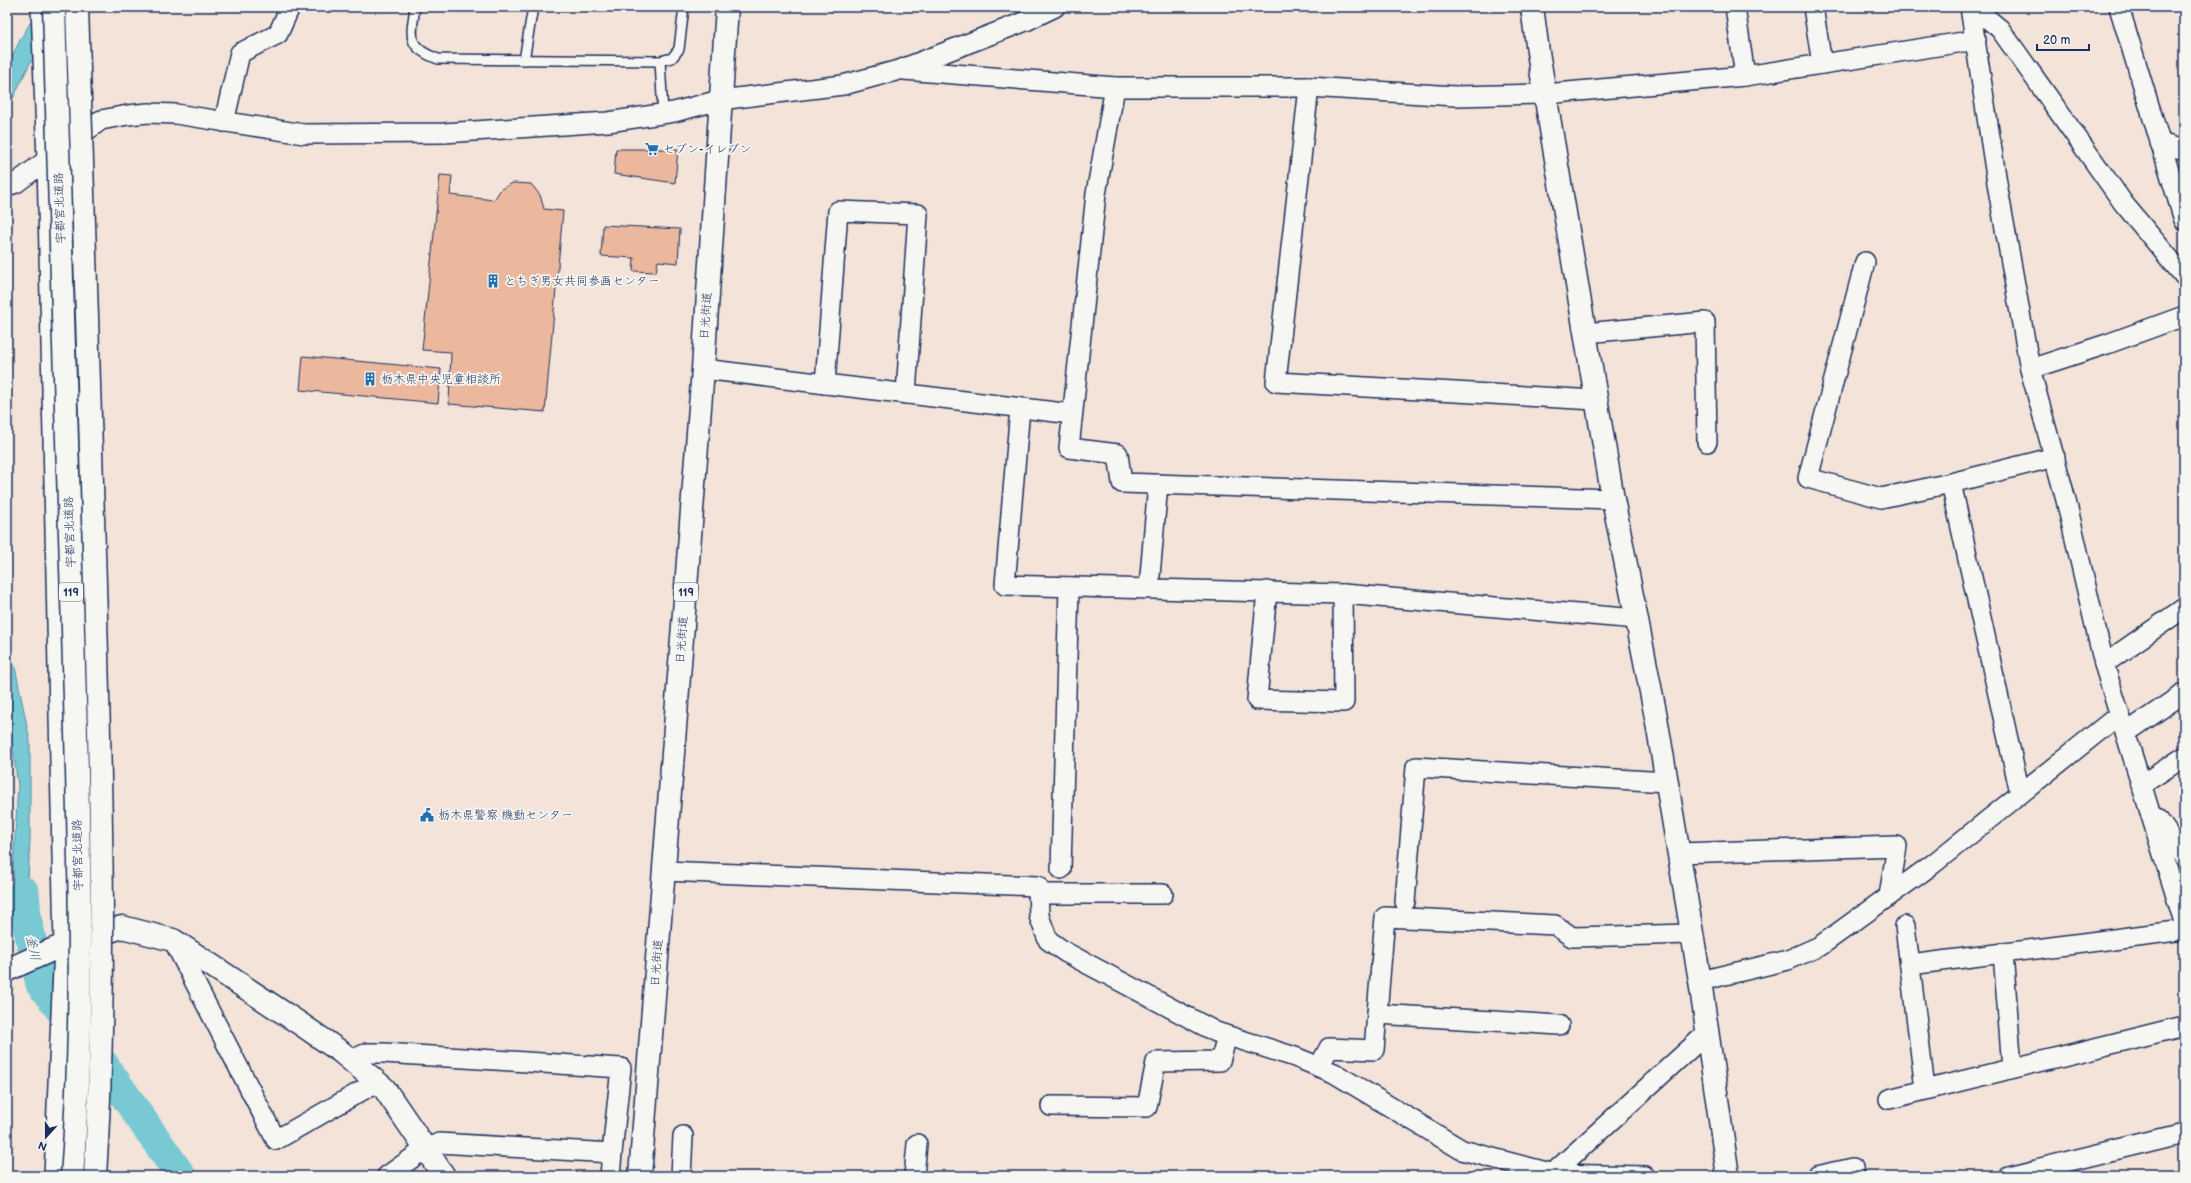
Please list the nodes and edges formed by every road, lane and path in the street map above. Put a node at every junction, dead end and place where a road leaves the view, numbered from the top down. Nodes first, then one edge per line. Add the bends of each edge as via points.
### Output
1 (41, 7) edge
2 (54, 7) edge
3 (77, 7) edge
4 (87, 7) edge
5 (290, 7) edge
6 (415, 7) edge
7 (533, 7) edge
8 (684, 7) edge
9 (727, 7) edge
10 (1055, 7) edge
11 (1532, 7) edge
12 (1735, 7) edge
13 (1814, 7) edge
14 (2119, 7) edge
15 (1979, 18) edge
16 (524, 60) junction
17 (660, 61) junction
18 (1822, 64) junction
19 (899, 70) junction
20 (1745, 76) junction
21 (1115, 87) junction
22 (1309, 87) junction
23 (1545, 94) junction
24 (720, 100) junction
25 (663, 114) junction
26 (224, 122) junction
27 (91, 127) junction
28 (2160, 143) junction
29 (2184, 150) edge
30 (47, 160) junction
31 (11, 185) edge
32 (2184, 220) edge
33 (1865, 262) dead end
34 (2184, 276) edge
35 (2184, 316) edge
36 (1585, 334) junction
37 (2030, 368) junction
38 (703, 370) junction
39 (825, 384) junction
40 (906, 394) junction
41 (1596, 400) junction
42 (1020, 408) junction
43 (1072, 414) junction
44 (1707, 442) dead end
45 (2055, 457) junction
46 (1951, 483) junction
47 (1158, 484) junction
48 (1613, 499) junction
49 (1069, 587) junction
50 (1149, 587) junction
51 (1267, 591) junction
52 (1343, 594) junction
53 (2184, 608) edge
54 (1637, 619) junction
55 (2104, 664) junction
56 (2184, 693) edge
57 (2120, 714) junction
58 (2126, 733) junction
59 (2184, 757) edge
60 (1667, 782) junction
61 (2141, 785) junction
62 (2020, 793) junction
63 (2147, 803) junction
64 (1679, 854) junction
65 (2184, 856) edge
66 (1061, 869) dead end
67 (664, 871) junction
68 (1038, 894) junction
69 (1163, 894) dead end
70 (1889, 896) junction
71 (1405, 902) dead end
72 (2184, 922) edge
73 (1905, 926) dead end
74 (112, 930) junction
75 (2184, 930) edge
76 (1692, 934) junction
77 (173, 940) junction
78 (59, 948) junction
79 (2004, 953) junction
80 (1910, 965) junction
81 (10, 969) edge
82 (1700, 981) junction
83 (1377, 1014) junction
84 (1559, 1025) dead end
85 (2184, 1026) edge
86 (1707, 1033) junction
87 (1227, 1036) junction
88 (351, 1060) junction
89 (1319, 1067) junction
90 (2012, 1068) junction
91 (377, 1082) junction
92 (1925, 1090) junction
93 (1889, 1098) dead end
94 (1051, 1106) dead end
95 (2184, 1133) edge
96 (684, 1136) dead end
97 (917, 1144) dead end
98 (425, 1149) junction
99 (612, 1153) junction
100 (1552, 1175) edge
101 (54, 1176) edge
102 (72, 1176) edge
103 (95, 1176) edge
104 (104, 1176) edge
105 (387, 1176) edge
106 (444, 1176) edge
107 (610, 1176) edge
108 (640, 1176) edge
109 (681, 1176) edge
110 (914, 1176) edge
111 (1645, 1176) edge
112 (1728, 1176) edge
113 (1817, 1176) edge
114 (1854, 1176) edge
115 (2008, 1176) edge

1 - 30 street
2 - 102 main road, 宇都宮北道路 / 119, bridge via 78,785 80,955 77,1115
3 - 103 main road, 宇都宮北道路 / 119, bridge via 101,784 103,954
4 - 27 street
5 - 26 street via 278,34 240,53
6 - 16 lane via 412,33 415,45 423,54 438,59
7 - 16 lane
8 - 17 lane via 679,49 672,58
9 - 24 main road, 日光街道 / 119
10 - 19 street via 1026,21
11 - 23 main road
12 - 20 street
13 - 18 street
14 - 28 street
15 - 18 street
15 - 34 street via 2000,29 2124,204
15 - 37 street via 1998,190
16 - 17 lane
17 - 25 lane
18 - 20 street
19 - 21 street
19 - 24 street via 843,85
20 - 23 street
21 - 22 street
21 - 43 street via 1096,194
22 - 23 street via 1454,96
22 - 41 street via 1276,382
23 - 36 main road
24 - 25 street
24 - 38 main road, 日光街道 / 119
25 - 26 street via 608,122 444,133 304,134
26 - 27 street via 176,114 148,113 100,120
27 - 30 street
27 - 74 street
28 - 29 street
28 - 32 street
30 - 31 street
30 - 78 street
33 - 46 street via 1808,478 1881,498
35 - 37 street
36 - 41 main road
36 - 44 street via 1705,322
37 - 45 street
38 - 39 street
38 - 67 main road, 日光街道 / 119
39 - 40 street
39 - 40 street via 838,211 918,214
40 - 42 street
41 - 48 main road
42 - 43 street
42 - 49 street via 1005,585
43 - 47 street via 1069,448 1118,454 1122,483
45 - 46 street
45 - 55 street
46 - 62 street
47 - 48 street
47 - 50 street
48 - 54 main road
49 - 50 street
49 - 66 street
50 - 51 street
51 - 52 street
51 - 52 street via 1257,700 1344,702
52 - 54 street
53 - 55 street
54 - 60 main road
55 - 57 street
56 - 58 street
57 - 58 street
57 - 62 street
58 - 61 street
59 - 61 street
60 - 64 main road
60 - 71 street via 1416,767
61 - 63 street
62 - 70 street
63 - 65 street
63 - 72 street
64 - 70 street via 1897,846
64 - 76 main road
67 - 68 street via 1038,886
67 - 108 main road, 日光街道 / 119
68 - 69 street
68 - 87 street via 1039,916 1048,940 1065,952
70 - 82 street via 1820,946 1788,960
73 - 80 street
74 - 77 main road via 122,927
74 - 78 main road
74 - 104 street
75 - 79 street
76 - 82 main road
76 - 83 street via 1572,937 1555,925 1385,917
77 - 88 main road
77 - 91 street via 276,1140
78 - 81 main road
78 - 101 street
79 - 80 street
79 - 90 street
80 - 92 street
82 - 86 main road
83 - 84 street
83 - 89 street via 1374,1050 1329,1048
85 - 90 street
86 - 100 street
86 - 112 main road
87 - 89 street via 1296,1057
87 - 94 street via 1220,1061 1156,1062 1147,1107
88 - 91 main road
88 - 99 street via 367,1053 621,1068
89 - 100 street via 1334,1073 1462,1150
90 - 92 street
91 - 98 main road via 384,1088
92 - 93 street
95 - 115 street
96 - 109 street
97 - 110 street
98 - 99 street via 447,1143
98 - 105 street
98 - 106 main road
99 - 107 street
100 - 111 street
113 - 114 street via 1853,1168

